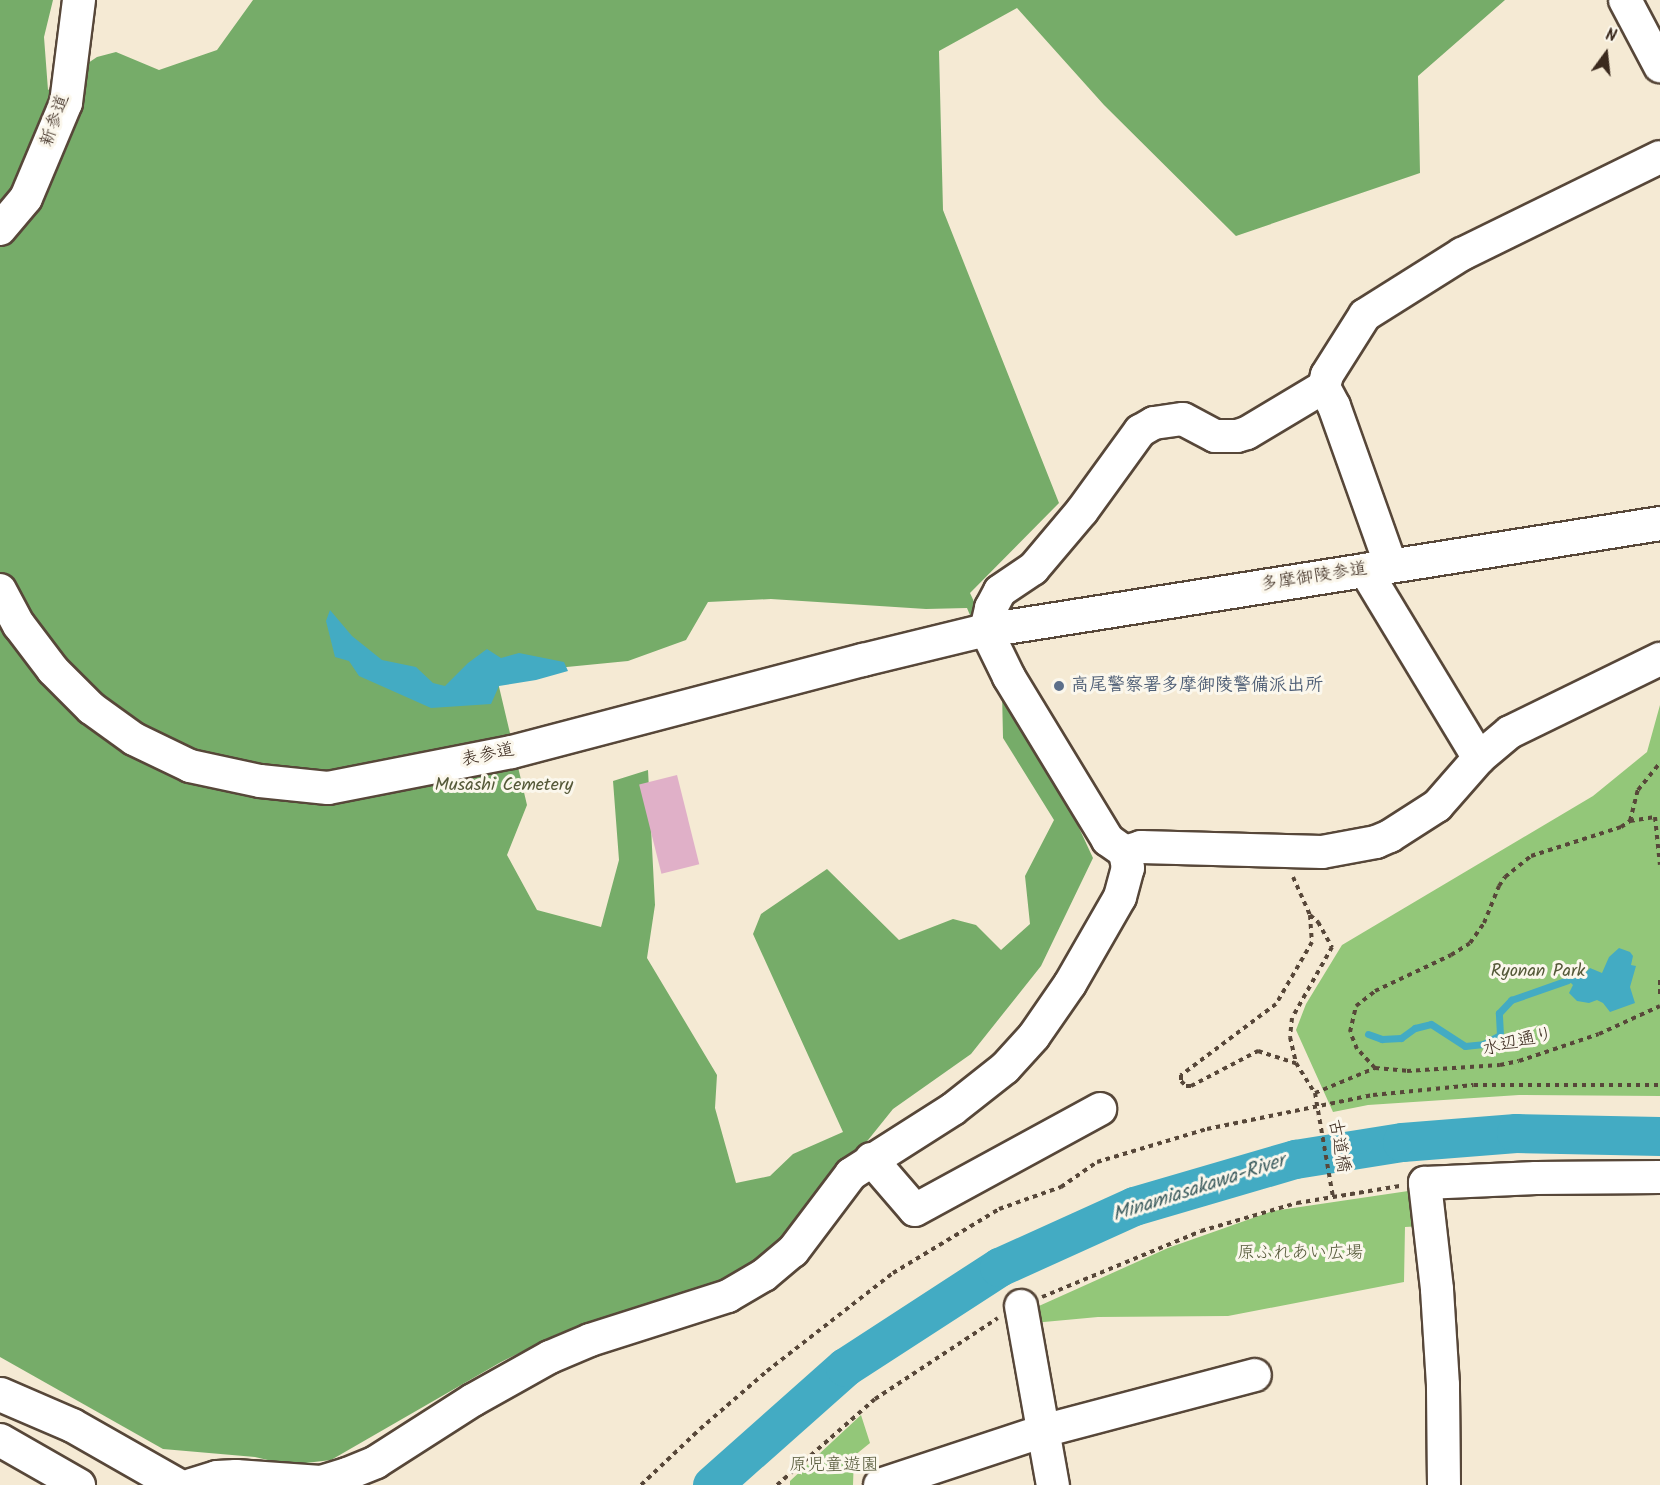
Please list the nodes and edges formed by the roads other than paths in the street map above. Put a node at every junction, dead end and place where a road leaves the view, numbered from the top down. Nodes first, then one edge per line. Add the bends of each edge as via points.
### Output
1 (79, 0) edge
2 (1625, 0) edge
3 (1658, 53) edge
4 (1660, 157) edge
5 (0, 229) edge
6 (1324, 387) junction
7 (1660, 523) edge
8 (1378, 568) junction
9 (0, 590) edge
10 (977, 633) junction
11 (1660, 659) edge
12 (1479, 758) junction
13 (1125, 852) junction
14 (1100, 1109) dead end
15 (871, 1159) junction
16 (1660, 1177) edge
17 (1021, 1306) road end
18 (1255, 1375) dead end
19 (0, 1394) edge
20 (0, 1401) edge
21 (1043, 1431) junction
22 (0, 1440) edge
23 (80, 1485) edge
24 (132, 1485) edge
25 (177, 1485) edge
26 (191, 1485) edge
27 (880, 1485) edge
28 (1053, 1485) edge
29 (1444, 1485) edge

1 - 5 street, 新参道 via 66,103 26,198
2 - 3 street
4 - 6 street via 1462,254 1365,315 1327,375
6 - 8 street via 1334,406
6 - 10 street via 1237,436 1215,436 1183,419 1154,423 1140,431 1033,569 1000,591
7 - 8 main road, 多摩御陵参道
8 - 10 main road, 多摩御陵参道
8 - 12 street
9 - 10 street, 表参道 via 19,625 52,670 91,708 134,739 190,766 261,781 328,788 512,752
10 - 13 street via 1009,677 1108,840
11 - 12 street via 1510,732
12 - 13 street via 1437,806 1376,842 1322,852 1141,847
13 - 15 street via 1128,868 1120,897 1070,984 1034,1036 979,1091
14 - 15 street via 915,1210
15 - 26 street via 842,1185 784,1259 728,1296 550,1356 376,1462 346,1474 321,1482 236,1476
16 - 29 street via 1425,1183 1437,1289
17 - 21 street
18 - 21 street
19 - 25 main road via 72,1425
20 - 24 main road
21 - 27 street
21 - 28 street
22 - 23 street

